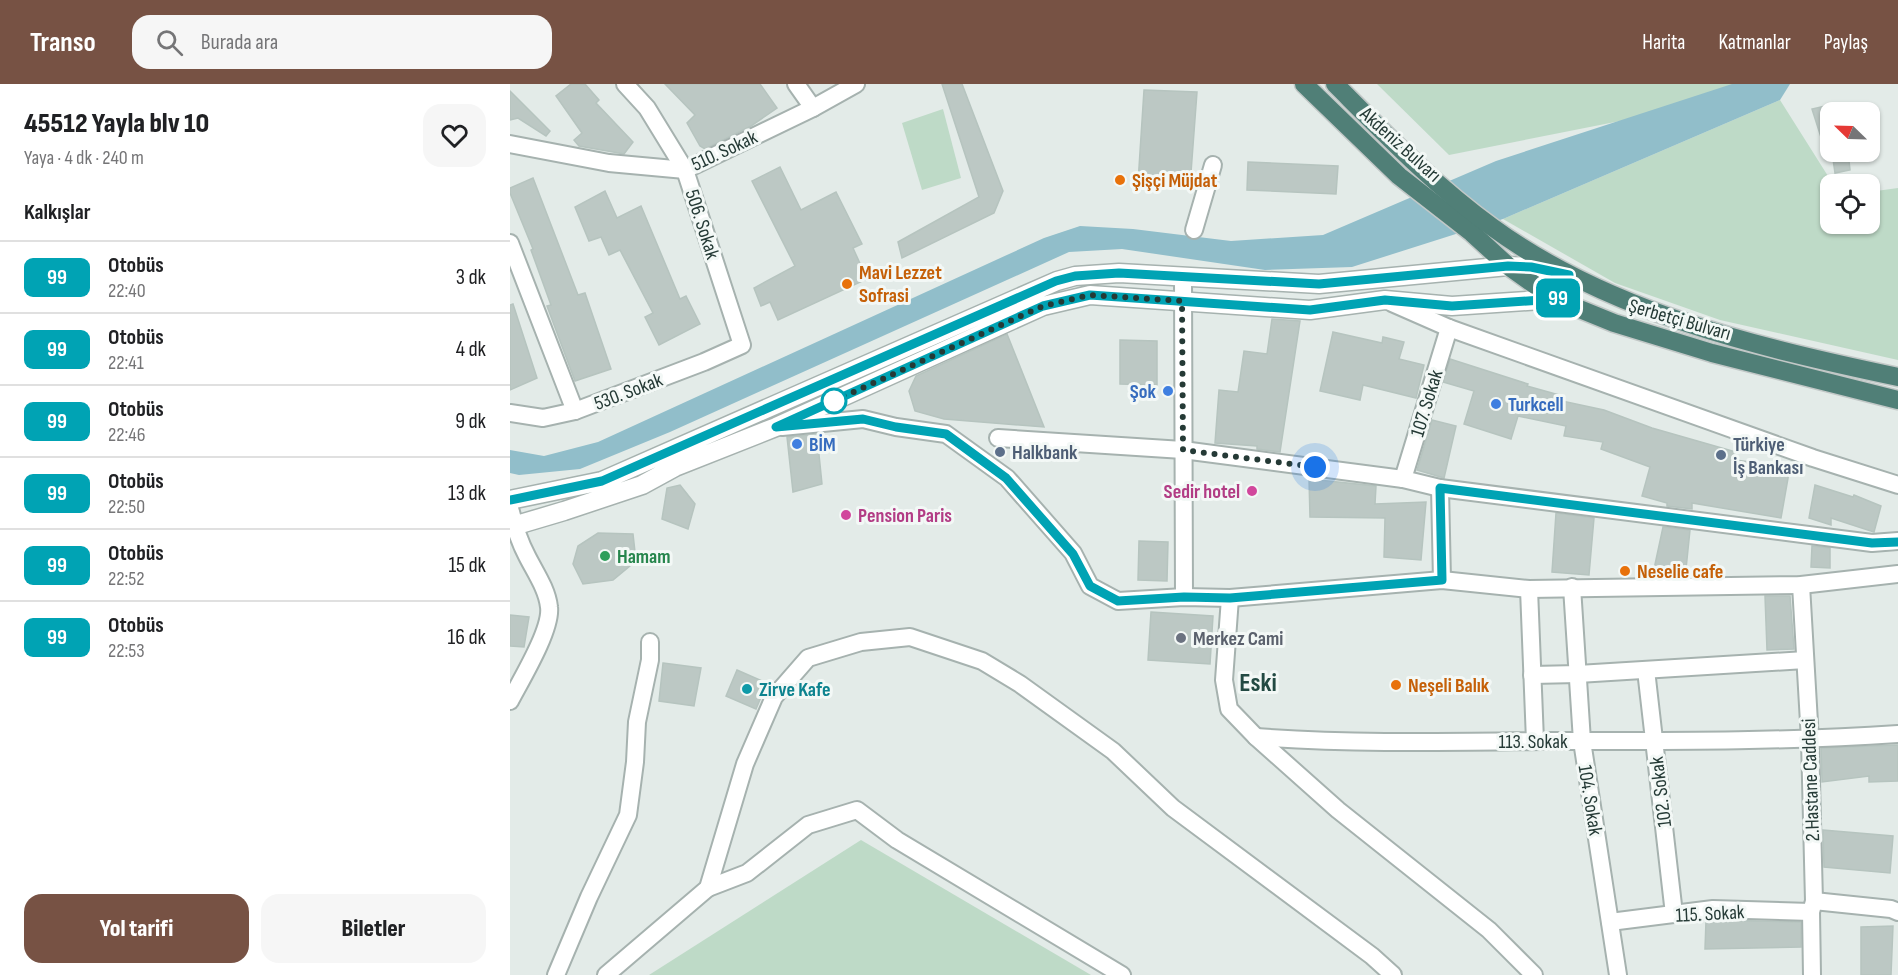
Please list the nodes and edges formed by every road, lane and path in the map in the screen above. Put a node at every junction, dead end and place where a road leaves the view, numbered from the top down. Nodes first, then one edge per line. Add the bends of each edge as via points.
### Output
1 (625, 84) edge
2 (796, 84) edge
3 (856, 84) edge
4 (1304, 84) edge
5 (1335, 84) edge
6 (813, 108) junction
7 (510, 144) edge
8 (1213, 165) dead end
9 (685, 170) junction
10 (1491, 227) joint
11 (1194, 230) dead end
12 (1472, 233) joint
13 (510, 243) edge
14 (1508, 266) junction
15 (1569, 275) junction
16 (1183, 277) junction
17 (1556, 299) junction
18 (1385, 300) junction
19 (1182, 301) junction
20 (1449, 328) junction
21 (742, 345) joint
22 (1898, 377) edge
23 (1898, 400) edge
24 (575, 411) junction
25 (510, 413) edge
26 (776, 427) junction
27 (998, 438) dead end
28 (1183, 450) junction
29 (1403, 479) junction
30 (1898, 485) edge
31 (1440, 488) junction
32 (510, 500) edge
33 (510, 508) edge
34 (512, 526) edge
35 (1898, 542) edge
36 (1898, 574) edge
37 (1442, 580) junction
38 (1801, 585) junction
39 (1572, 587) junction
40 (1529, 589) junction
41 (1184, 597) junction
42 (1230, 598) junction
43 (650, 642) dead end
44 (1805, 660) junction
45 (1646, 670) junction
46 (1578, 674) junction
47 (1532, 675) junction
48 (510, 701) edge
49 (1898, 734) edge
50 (1256, 738) junction
51 (1810, 740) junction
52 (1534, 741) junction
53 (1582, 741) junction
54 (1654, 741) junction
55 (708, 888) junction
56 (1812, 907) junction
57 (1898, 912) edge
58 (1674, 914) junction
59 (1610, 922) junction
60 (556, 975) edge
61 (606, 975) edge
62 (1122, 975) edge
63 (1393, 975) edge
64 (1534, 975) edge
65 (1618, 975) edge
66 (1812, 975) edge

1 - 9 street, 506. Sokak via 647,108
2 - 6 street
3 - 6 street, 510. Sokak
4 - 12 highway, Akdeniz Bulvarı via 1399,176
5 - 10 highway, Akdeniz Bulvarı via 1414,162
6 - 9 street, 510. Sokak
7 - 9 street, 510. Sokak via 609,163
8 - 11 street
9 - 21 street, 506. Sokak
10 - 15 highway, Şerbetçi Bulvarı
12 - 14 highway, Şerbetçi Bulvarı
13 - 24 street
14 - 15 street
14 - 16 street via 1319,284
14 - 17 highway, Şerbetçi Bulvarı
15 - 17 street via 1568,293
15 - 22 highway, Şerbetçi Bulvarı via 1714,333
16 - 19 street
16 - 32 street via 1119,273 1056,281 602,481
17 - 18 street via 1452,306
17 - 23 highway, Şerbetçi Bulvarı via 1614,323 1712,353
18 - 19 street via 1310,310
18 - 20 street
19 - 26 street via 1090,295 1043,306
19 - 28 street
20 - 29 street, 107. Sokak
20 - 30 street
21 - 24 street, 530. Sokak
24 - 25 street, 530. Sokak via 543,418
26 - 34 street via 675,467 642,485
26 - 41 street via 863,419 946,434 1006,478 1073,554 1090,586 1118,601
27 - 28 street
28 - 29 street
28 - 41 street
29 - 31 street
31 - 35 street via 1872,543
31 - 37 street
33 - 34 street
34 - 48 street via 550,609 540,644
36 - 38 street
37 - 40 street
37 - 42 street
38 - 39 street
38 - 44 street, 2.Hastane Caddesi
39 - 40 street
39 - 46 street, 104. Sokak
40 - 47 street
41 - 42 street
42 - 50 street via 1224,680 1229,709
43 - 60 street via 627,815
44 - 45 street
44 - 51 street, 2.Hastane Caddesi
45 - 46 street
45 - 54 street, 102. Sokak
46 - 47 street
46 - 53 street, 104. Sokak
47 - 52 street
49 - 51 street, 113. Sokak
50 - 52 street, 113. Sokak via 1323,742
50 - 64 street via 1338,810 1489,930
51 - 54 street, 113. Sokak
51 - 56 street, 2.Hastane Caddesi
52 - 53 street, 113. Sokak
53 - 54 street, 113. Sokak
53 - 59 street, 104. Sokak
54 - 58 street, 102. Sokak
55 - 61 street
55 - 62 street via 747,873 808,825 857,810 897,840
55 - 63 street via 745,764 774,697 808,658 861,642 910,637 982,661 1020,684 1113,751 1173,808
56 - 57 street, 115. Sokak
56 - 58 street, 115. Sokak via 1713,909
56 - 66 street, 2.Hastane Caddesi
58 - 59 street, 115. Sokak
59 - 65 street, 104. Sokak

